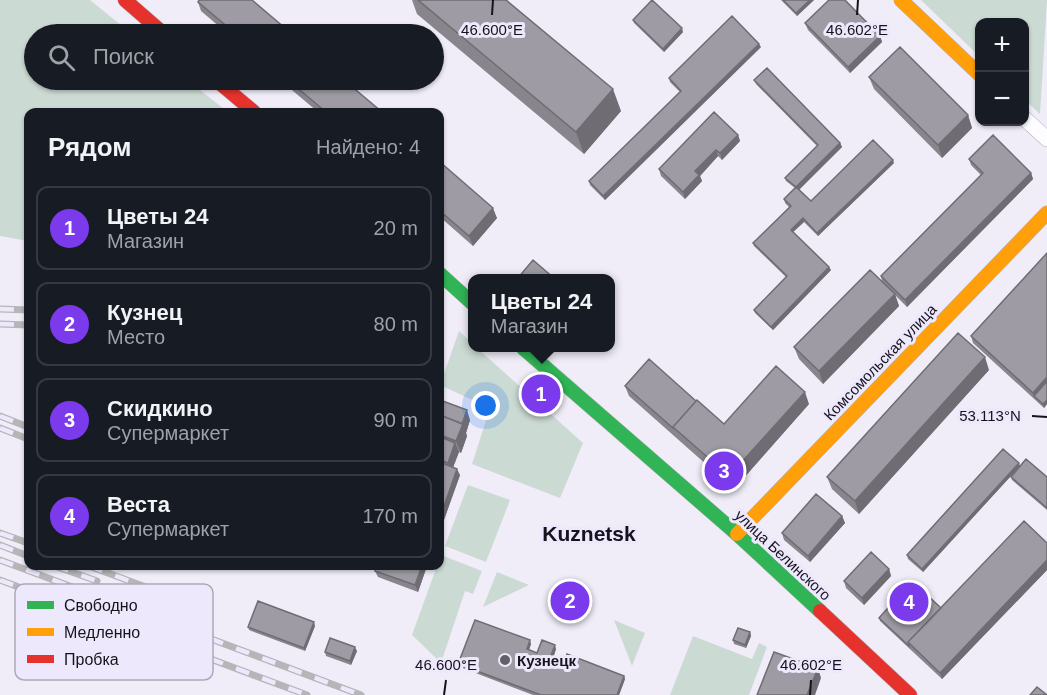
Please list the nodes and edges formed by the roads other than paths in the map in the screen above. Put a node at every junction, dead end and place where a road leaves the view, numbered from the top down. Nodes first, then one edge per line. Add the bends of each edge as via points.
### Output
1 (125, 0) edge
2 (901, 0) edge
3 (153, 24) edge
4 (977, 72) edge
5 (228, 90) edge
6 (249, 108) edge
7 (1029, 123) edge
8 (1047, 139) edge
9 (1047, 213) edge
10 (444, 278) edge
11 (468, 299) edge
12 (529, 352) edge
13 (737, 534) junction
14 (910, 695) edge

1 - 3 street
2 - 4 street
5 - 6 street
7 - 8 street
9 - 13 street, Комсомольская улица
10 - 11 street
12 - 13 street, улица Белинского
13 - 14 street, улица Белинского

